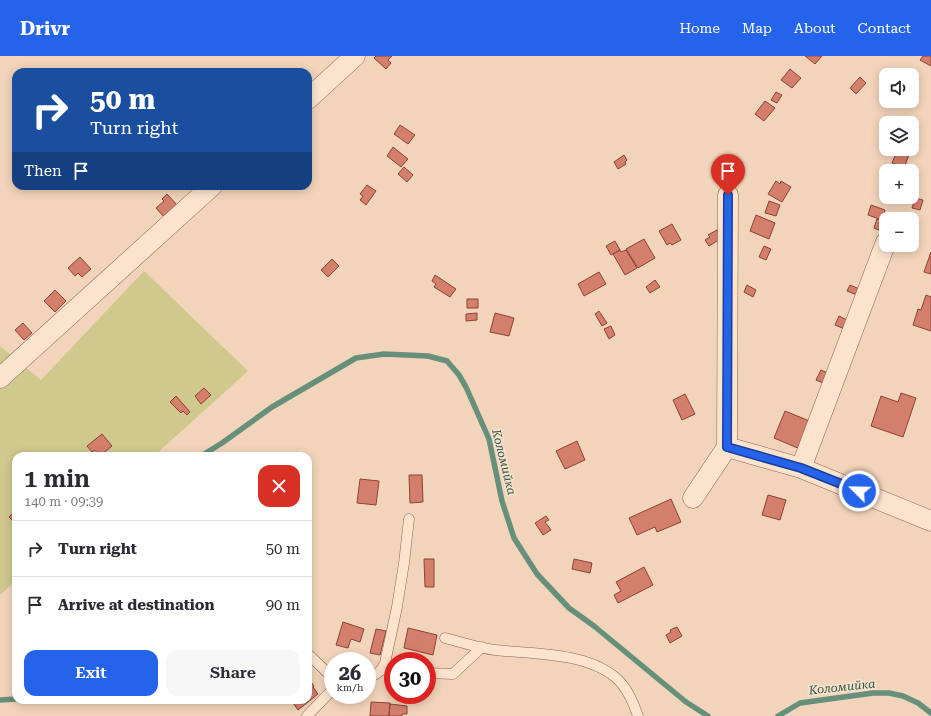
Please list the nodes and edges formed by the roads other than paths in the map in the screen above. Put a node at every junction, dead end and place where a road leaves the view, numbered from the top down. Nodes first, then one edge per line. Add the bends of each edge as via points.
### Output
1 (355, 56) edge
2 (312, 95) edge
3 (208, 190) edge
4 (728, 195) dead end
5 (882, 252) edge
6 (0, 378) edge
7 (727, 447) junction
8 (801, 468) junction
9 (693, 498) dead end
10 (409, 519) dead end
11 (931, 521) edge
12 (445, 638) dead end
13 (482, 647) junction
14 (312, 658) edge
15 (324, 669) edge
16 (382, 670) joint
17 (436, 673) edge
18 (376, 675) edge
19 (324, 699) edge
20 (308, 716) edge
21 (638, 716) edge

1 - 2 street
3 - 6 street
4 - 7 street
5 - 8 street
7 - 8 street
7 - 9 street
8 - 11 street
10 - 16 lane via 397,607
12 - 13 lane
13 - 17 lane via 453,674
13 - 21 lane via 572,658 603,669 626,689
14 - 15 lane
16 - 18 lane
19 - 20 lane

